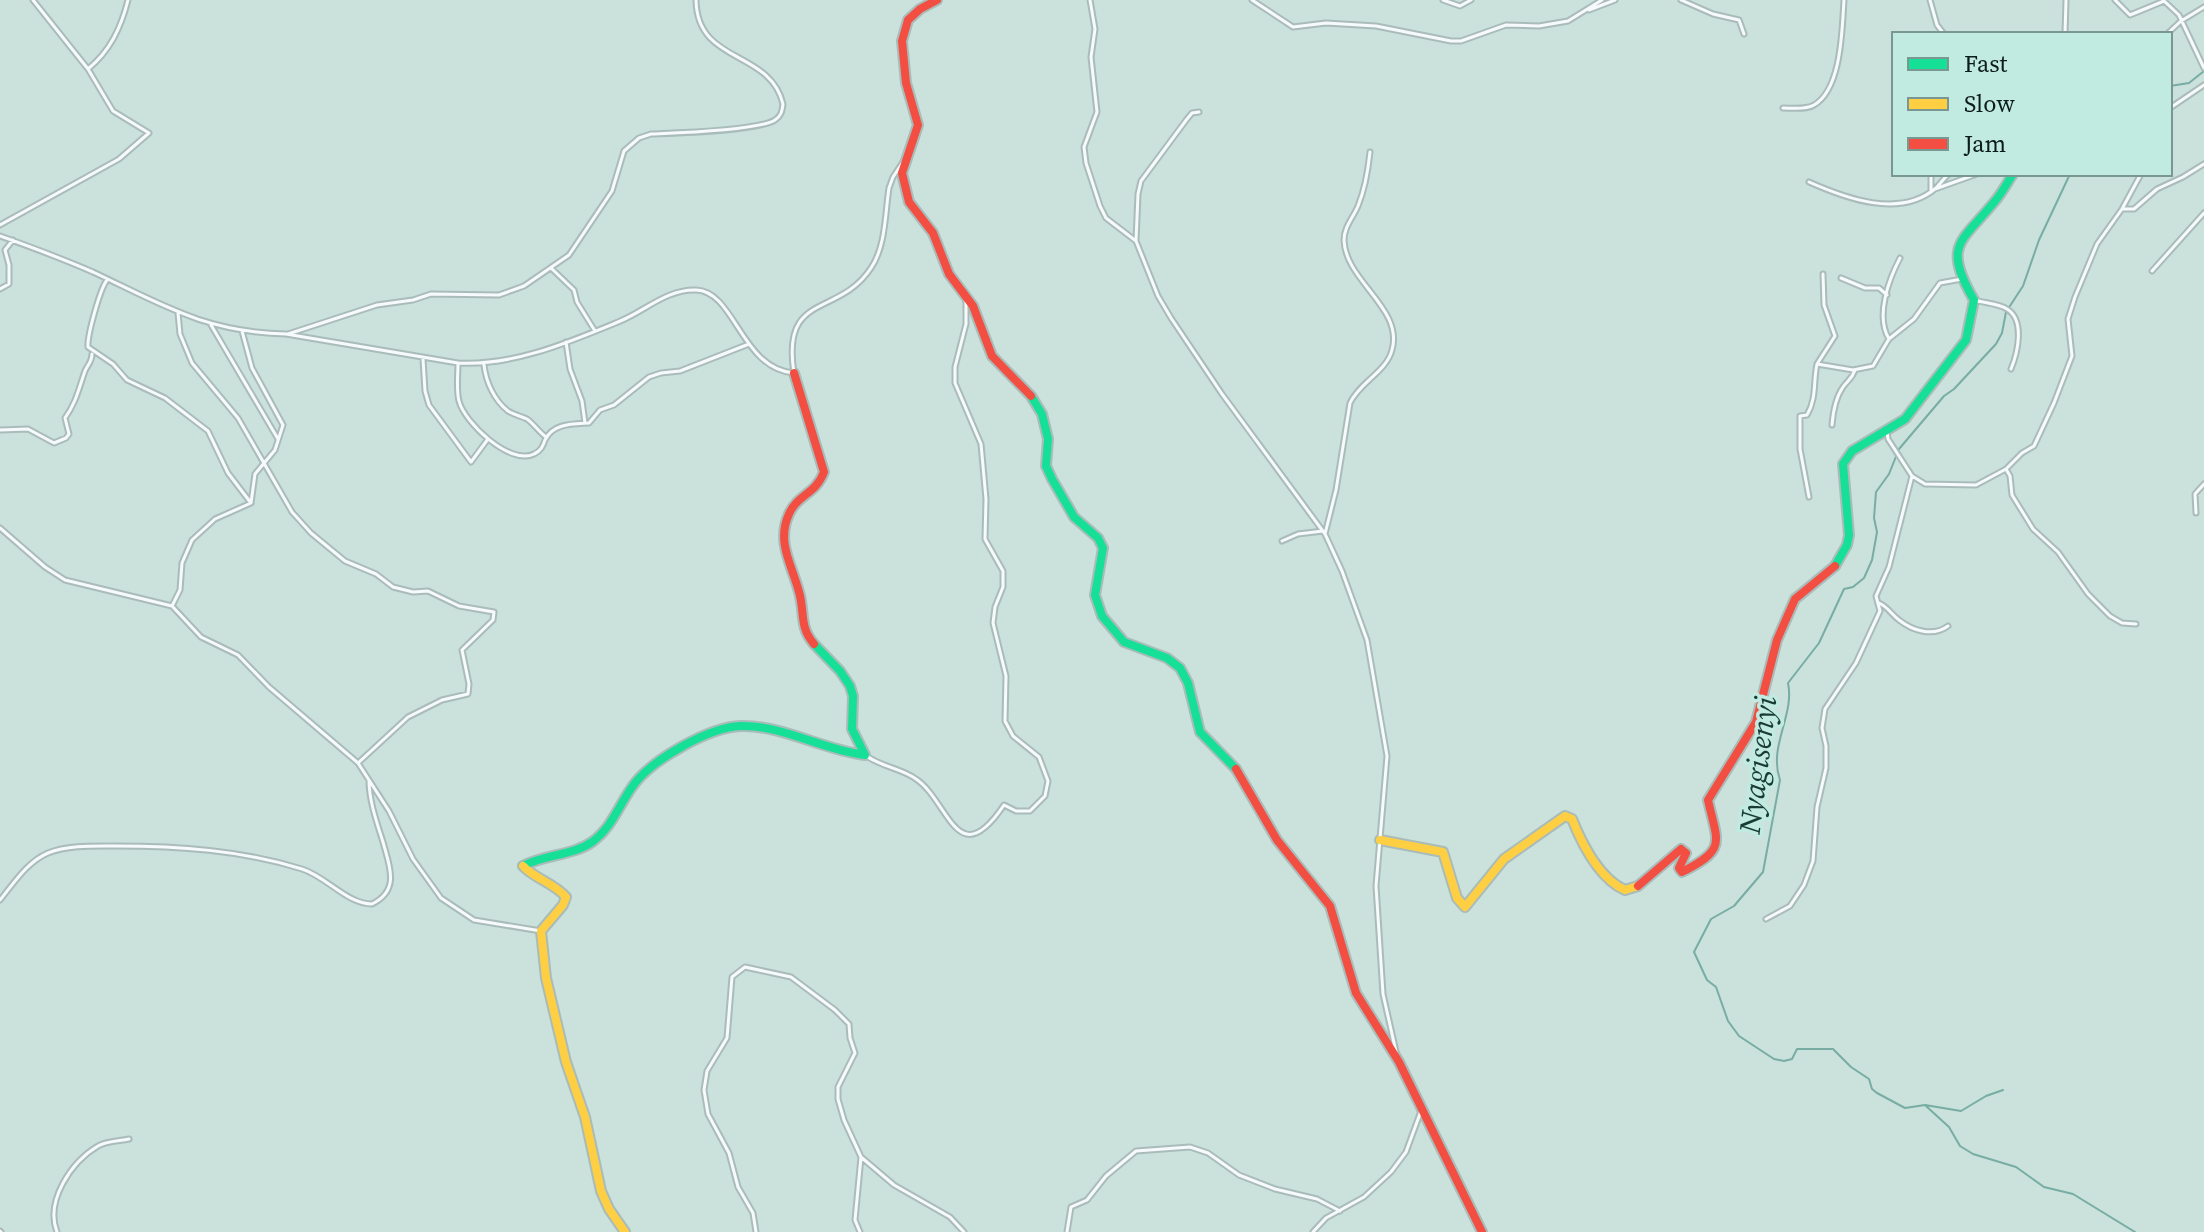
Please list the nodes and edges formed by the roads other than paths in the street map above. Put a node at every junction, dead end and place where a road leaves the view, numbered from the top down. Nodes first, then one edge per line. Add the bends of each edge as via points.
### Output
1 (33, 0) edge
2 (128, 0) edge
3 (696, 0) edge
4 (937, 0) edge
5 (1090, 0) edge
6 (1252, 0) edge
7 (1443, 0) edge
8 (1471, 0) edge
9 (1602, 0) edge
10 (1615, 0) edge
11 (1681, 0) edge
12 (1844, 0) edge
13 (1930, 0) edge
14 (2066, 0) edge
15 (2115, 0) edge
16 (2164, 0) edge
17 (2172, 0) edge
18 (2168, 5) junction
19 (2204, 7) edge
20 (1586, 11) junction
21 (1568, 21) junction
22 (2181, 21) junction
23 (1562, 30) dead end
24 (1942, 32) edge
25 (2065, 32) edge
26 (2169, 32) edge
27 (1744, 34) dead end
28 (2204, 68) edge
29 (88, 69) junction
30 (2204, 85) edge
31 (2172, 107) edge
32 (1783, 108) dead end
33 (1199, 112) dead end
34 (1370, 152) dead end
35 (907, 156) junction
36 (2204, 164) edge
37 (1931, 176) edge
38 (1947, 176) edge
39 (1972, 176) edge
40 (2012, 176) edge
41 (2140, 176) edge
42 (1809, 182) dead end
43 (1933, 190) junction
44 (2122, 209) junction
45 (2204, 215) edge
46 (0, 225) edge
47 (0, 236) edge
48 (13, 240) junction
49 (1136, 241) junction
50 (1900, 258) dead end
51 (551, 268) junction
52 (2152, 271) dead end
53 (1823, 274) dead end
54 (1841, 278) dead end
55 (1962, 279) junction
56 (107, 280) junction
57 (0, 289) edge
58 (1887, 295) junction
59 (966, 299) junction
60 (1974, 300) junction
61 (178, 313) junction
62 (211, 325) junction
63 (242, 331) junction
64 (595, 331) junction
65 (286, 334) junction
66 (1889, 339) junction
67 (566, 341) junction
68 (749, 344) junction
69 (92, 352) junction
70 (423, 359) junction
71 (458, 363) junction
72 (1817, 364) junction
73 (484, 365) junction
74 (2011, 369) dead end
75 (1855, 370) junction
76 (794, 373) junction
77 (585, 423) junction
78 (1832, 425) dead end
79 (0, 430) edge
80 (1887, 432) junction
81 (546, 437) junction
82 (488, 438) junction
83 (278, 439) junction
84 (265, 463) junction
85 (2006, 469) junction
86 (1912, 476) junction
87 (2204, 484) edge
88 (1809, 497) dead end
89 (251, 503) junction
90 (2196, 513) dead end
91 (1, 529) edge
92 (1324, 533) junction
93 (1282, 541) dead end
94 (1879, 603) junction
95 (172, 606) junction
96 (2136, 624) dead end
97 (1948, 626) dead end
98 (865, 755) junction
99 (358, 763) junction
100 (369, 780) junction
101 (1380, 840) junction
102 (0, 900) edge
103 (1766, 919) dead end
104 (541, 931) junction
105 (1399, 1062) junction
106 (1421, 1110) junction
107 (129, 1139) dead end
108 (861, 1157) junction
109 (1340, 1211) junction
110 (57, 1232) edge
111 (625, 1232) edge
112 (756, 1232) edge
113 (860, 1232) edge
114 (964, 1232) edge
115 (1067, 1232) edge
116 (1313, 1232) edge
117 (1482, 1232) edge

1 - 29 street
2 - 29 street via 114,37
3 - 51 street via 706,36 774,82 783,104 781,115 770,123 639,138 624,151 612,191 579,242
4 - 35 street via 908,20 902,41 918,125
5 - 49 street via 1097,112 1084,147 1086,163 1106,218
6 - 21 street via 1293,27 1376,26 1451,41 1499,26
7 - 8 street via 1460,6
9 - 20 street
10 - 20 street
11 - 27 street via 1739,20
12 - 32 street via 1838,61 1825,94 1815,105
13 - 24 street
14 - 25 street
15 - 16 street via 2130,15
16 - 18 street
17 - 18 street
18 - 22 street
19 - 22 street
20 - 21 street
21 - 23 street
22 - 26 street
22 - 28 street
29 - 46 street via 113,111 149,133 119,159
30 - 31 street
33 - 49 street via 1192,113 1141,181
34 - 92 street via 1367,179 1344,241 1395,337 1392,354 1350,403
35 - 59 street via 902,173 909,202 933,233 949,274
35 - 76 street via 889,188 876,261 847,292 803,315 792,341
36 - 44 street via 2157,189 2134,209
37 - 43 street
38 - 43 street
39 - 43 street
40 - 55 street via 1959,242 1956,257
41 - 44 street
42 - 43 street via 1869,203 1909,201
44 - 85 street via 2097,244 2075,297 2068,319 2072,356 2049,416 2034,446
45 - 52 street
47 - 48 street
48 - 56 street
48 - 57 street via 5,250 9,284
49 - 92 street via 1171,318
50 - 58 street
51 - 64 street via 574,290
51 - 65 street via 499,295 431,294 335,316
53 - 72 street via 1824,305 1835,336
54 - 58 street
55 - 60 street
55 - 66 street via 1940,283 1914,319
56 - 61 street
56 - 69 street via 89,329
58 - 66 street via 1884,325
59 - 98 street via 955,383 981,444 985,539 1003,571 993,623 1006,676 1005,721 1013,736 1039,757 1048,789 1030,811 1005,805 990,825 970,834 953,827 917,779
59 - 105 street via 992,356 1038,405 1046,422 1046,466 1074,517 1103,548 1095,595 1102,616 1124,642 1180,668 1200,732 1233,764 1277,840 1330,906 1350,979
60 - 74 street via 2014,315 2019,351
60 - 80 street via 1959,351 1905,419
61 - 62 street
61 - 84 street via 192,363 233,411
62 - 63 street
62 - 83 street
63 - 65 street
63 - 83 street via 252,368 282,421
64 - 67 street
64 - 68 street via 664,297 703,291 720,300
65 - 70 street
66 - 75 street via 1873,366
67 - 73 street
67 - 77 street
68 - 76 street via 780,371
68 - 77 street via 680,371 653,375
69 - 79 street via 76,403 65,418 66,438 54,443 26,428
69 - 89 street via 204,427
70 - 71 street
70 - 82 street via 429,405 471,462
71 - 73 street
71 - 82 street via 461,406
72 - 75 street
72 - 88 street via 1811,407 1800,417
73 - 81 street via 497,399
75 - 78 street via 1834,407
76 - 98 street via 824,472 819,486 788,515 786,560 799,592 805,634 850,686 852,729
77 - 81 street via 561,425
80 - 86 street
80 - 101 street via 1852,451 1843,464 1847,545 1832,571 1805,589 1787,615 1756,722 1708,800 1717,832 1715,850 1707,859 1682,872 1686,853 1681,849 1638,887 1617,888 1565,816 1511,853 1465,907 1441,851
81 - 82 street via 531,456 508,454
83 - 84 street
84 - 89 street via 255,474
84 - 99 street via 297,519 345,561 399,589 428,591 459,606 494,612 493,620 462,650 468,694 408,717
85 - 86 street via 1968,486 1925,484
85 - 96 street via 2012,495 2033,529 2110,616
86 - 94 street via 1889,567 1876,596
87 - 90 street via 2195,494
89 - 95 street via 197,533 184,557
91 - 95 street via 65,580
92 - 93 street
92 - 101 street via 1367,640 1383,724 1388,766
94 - 97 street via 1925,632
94 - 103 street via 1856,663 1825,709 1826,768 1809,871 1790,906
95 - 99 street via 201,637 238,655
98 - 104 street via 777,730 724,727 707,734 647,771 592,841 524,864 566,897
99 - 100 street
100 - 102 street via 392,869 388,889 372,904 360,904 304,870 222,851 151,846 52,852 29,865
100 - 104 street via 441,898 474,920
101 - 105 street via 1376,886 1383,994
104 - 111 street via 566,1062 601,1191
105 - 106 street
106 - 109 street via 1406,1152 1391,1172
106 - 117 street
107 - 110 street via 100,1145 80,1161 57,1195
108 - 112 street via 838,1099 838,1087 855,1057 849,1024 791,977 742,968 732,977 727,1038 707,1071 704,1090 708,1114 729,1153
108 - 113 street via 855,1220
108 - 114 street
109 - 115 street via 1239,1175 1200,1149 1154,1148 1136,1151 1087,1200 1071,1207
109 - 116 street

